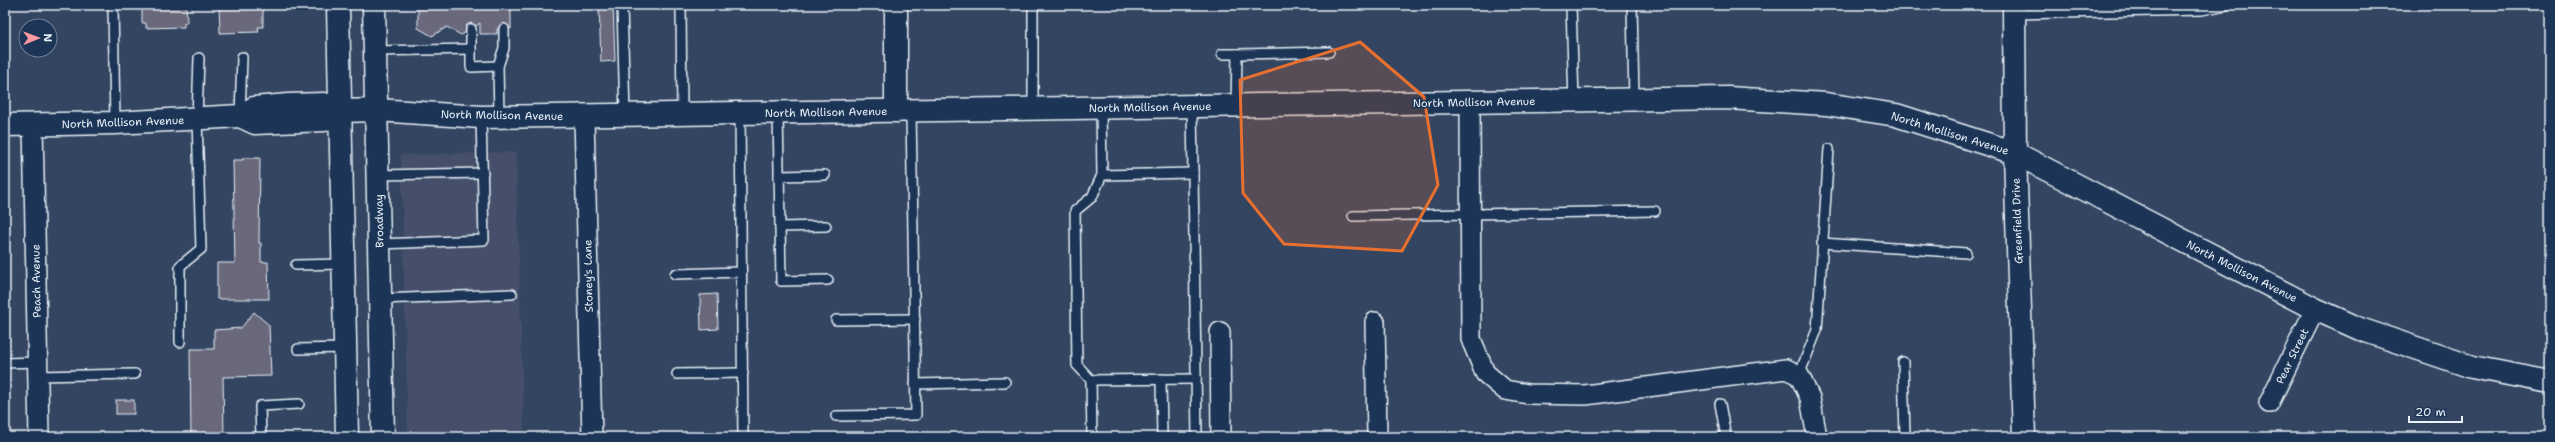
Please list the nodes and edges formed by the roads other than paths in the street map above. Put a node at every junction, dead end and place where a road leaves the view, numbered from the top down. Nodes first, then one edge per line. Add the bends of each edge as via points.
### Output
1 (113, 5) edge
2 (338, 5) edge
3 (374, 5) edge
4 (622, 5) edge
5 (681, 5) edge
6 (896, 5) edge
7 (1033, 5) edge
8 (1571, 5) edge
9 (1632, 5) edge
10 (2226, 5) edge
11 (2014, 10) edge
12 (471, 29) dead end
13 (504, 29) dead end
14 (471, 49) junction
15 (375, 51) junction
16 (1329, 52) dead end
17 (1222, 54) dead end
18 (1237, 54) junction
19 (242, 57) dead end
20 (199, 58) dead end
21 (498, 66) junction
22 (1634, 100) junction
23 (1574, 101) junction
24 (1470, 102) junction
25 (1236, 106) junction
26 (1192, 107) junction
27 (1101, 108) junction
28 (1033, 109) junction
29 (377, 110) junction
30 (341, 111) junction
31 (904, 111) junction
32 (778, 113) junction
33 (740, 114) junction
34 (682, 115) junction
35 (240, 116) junction
36 (584, 116) junction
37 (625, 116) junction
38 (490, 117) junction
39 (197, 119) junction
40 (115, 123) junction
41 (33, 124) junction
42 (5, 125) edge
43 (1829, 149) dead end
44 (2015, 153) junction
45 (483, 173) junction
46 (1193, 173) junction
47 (378, 175) junction
48 (825, 175) dead end
49 (1102, 175) junction
50 (779, 176) junction
51 (1655, 211) dead end
52 (1471, 214) junction
53 (1353, 216) dead end
54 (826, 226) dead end
55 (780, 227) junction
56 (1822, 243) junction
57 (379, 244) junction
58 (1966, 253) dead end
59 (344, 264) junction
60 (296, 265) dead end
61 (741, 272) junction
62 (675, 274) dead end
63 (828, 280) dead end
64 (512, 294) dead end
65 (380, 299) junction
66 (2315, 309) junction
67 (914, 319) junction
68 (836, 320) dead end
69 (1375, 322) dead end
70 (1220, 332) dead end
71 (180, 342) dead end
72 (345, 348) junction
73 (298, 349) dead end
74 (1902, 362) dead end
75 (5, 363) edge
76 (37, 369) junction
77 (743, 373) junction
78 (135, 374) dead end
79 (677, 374) dead end
80 (1799, 375) junction
81 (1196, 378) junction
82 (1161, 379) junction
83 (1091, 380) junction
84 (1005, 382) dead end
85 (2550, 382) edge
86 (915, 384) junction
87 (2269, 403) dead end
88 (299, 404) dead end
89 (1720, 404) dead end
90 (836, 416) dead end
91 (39, 437) edge
92 (261, 437) edge
93 (347, 437) edge
94 (383, 437) edge
95 (592, 437) edge
96 (743, 437) edge
97 (1092, 437) edge
98 (1162, 437) edge
99 (1197, 437) edge
100 (1222, 437) edge
101 (1377, 437) edge
102 (1726, 437) edge
103 (1817, 437) edge
104 (1905, 437) edge
105 (2024, 437) edge

1 - 40 lane
2 - 30 main road
3 - 15 main road, Broadway
4 - 37 lane
5 - 34 lane
6 - 31 main road
7 - 28 lane
8 - 23 lane
9 - 22 lane
10 - 11 lane via 2202,10
11 - 44 main road, Greenfield Drive
12 - 14 lane
13 - 21 lane via 504,48
14 - 15 lane
14 - 21 lane via 471,67
15 - 29 main road, Broadway
16 - 18 lane
17 - 18 lane
18 - 25 lane
19 - 35 lane
20 - 39 lane
21 - 38 lane
22 - 23 main road, North Mollison Avenue
22 - 44 main road, North Mollison Avenue via 1728,98 1826,104 1896,115
23 - 24 main road, North Mollison Avenue
24 - 25 main road, North Mollison Avenue
24 - 52 street
25 - 26 main road, North Mollison Avenue
26 - 27 main road, North Mollison Avenue
26 - 46 lane
27 - 28 main road, North Mollison Avenue
27 - 49 lane
28 - 31 main road, North Mollison Avenue
29 - 30 main road, North Mollison Avenue
29 - 38 main road, North Mollison Avenue
29 - 47 main road, Broadway
30 - 35 main road, North Mollison Avenue via 324,104 288,105 254,108
30 - 59 main road
31 - 32 main road, North Mollison Avenue
31 - 67 lane
32 - 33 main road, North Mollison Avenue
32 - 50 lane
33 - 34 main road, North Mollison Avenue
33 - 61 lane
34 - 37 main road, North Mollison Avenue
35 - 39 main road, North Mollison Avenue
36 - 37 main road, North Mollison Avenue
36 - 38 main road, North Mollison Avenue
36 - 95 street, Stoney's Lane
38 - 45 lane
39 - 40 main road, North Mollison Avenue
39 - 71 lane via 201,249 180,266
40 - 41 main road, North Mollison Avenue
41 - 42 main road, North Mollison Avenue
41 - 76 street, Peach Avenue
43 - 56 lane
44 - 66 main road, North Mollison Avenue
44 - 105 main road, Greenfield Drive
45 - 47 lane
45 - 57 lane via 484,240
46 - 49 lane
46 - 81 lane
47 - 57 main road, Broadway
48 - 50 lane
49 - 83 lane via 1092,197 1075,211 1077,365
50 - 55 lane
51 - 52 lane
52 - 53 lane
52 - 80 street via 1471,340 1484,374 1505,390 1528,394 1585,395 1786,369
54 - 55 lane
55 - 63 lane via 781,281
56 - 58 lane
56 - 80 lane via 1817,330
57 - 65 main road, Broadway
59 - 60 lane
59 - 72 main road
61 - 62 lane
61 - 77 lane
64 - 65 lane
65 - 94 main road, Broadway
66 - 85 main road, North Mollison Avenue via 2360,329 2472,367
66 - 87 street, Pear Street
67 - 68 lane
67 - 86 lane
69 - 101 street
70 - 100 street
72 - 73 lane
72 - 93 main road
74 - 104 lane
75 - 76 lane
76 - 78 lane
76 - 91 street, Peach Avenue
77 - 79 lane
77 - 96 lane
80 - 103 street via 1810,398
81 - 82 lane
81 - 99 lane
82 - 83 lane
82 - 98 lane
83 - 97 lane
84 - 86 lane
86 - 90 lane via 916,415
88 - 92 lane via 260,406
89 - 102 lane

